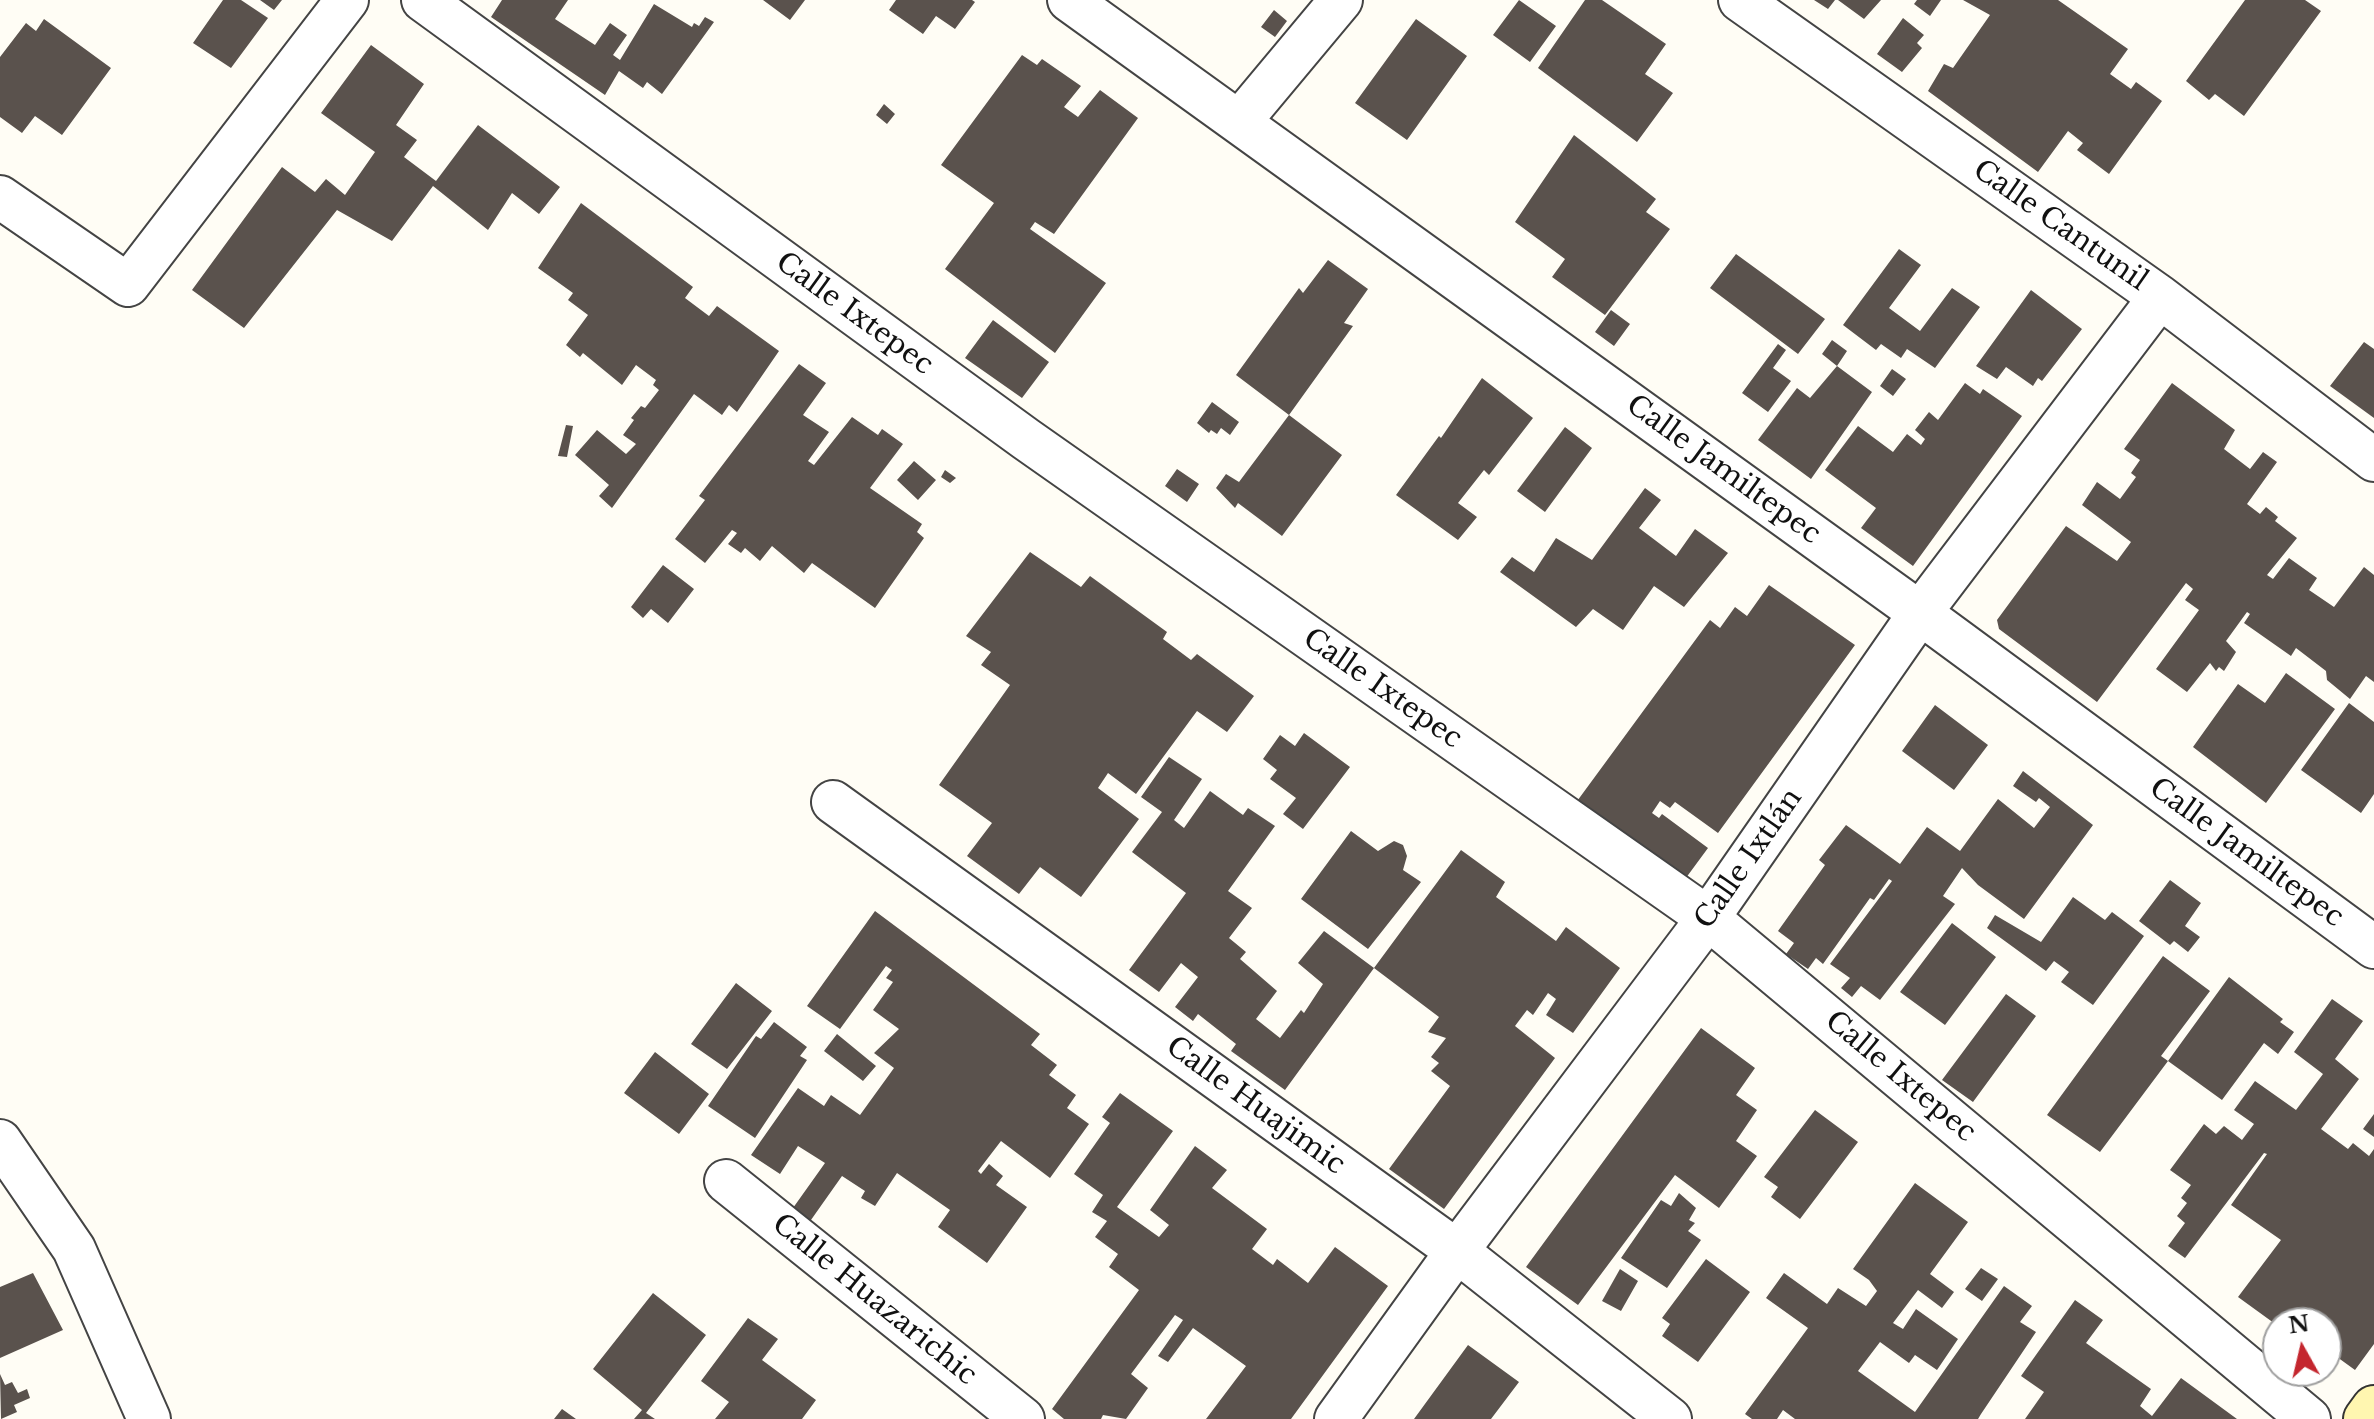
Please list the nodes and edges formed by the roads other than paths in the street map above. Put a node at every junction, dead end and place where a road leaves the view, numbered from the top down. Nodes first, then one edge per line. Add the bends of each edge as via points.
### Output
1 (347, 0) edge
2 (423, 0) edge
3 (1069, 0) edge
4 (1341, 0) edge
5 (1740, 0) edge
6 (1240, 121) junction
7 (0, 197) edge
8 (2160, 297) junction
9 (2374, 460) edge
10 (1920, 613) junction
11 (833, 802) dead end
12 (1708, 918) junction
13 (2374, 947) edge
14 (0, 1141) edge
15 (726, 1181) dead end
16 (1457, 1251) junction
17 (2374, 1408) edge
18 (149, 1419) edge
19 (1023, 1419) edge
20 (1336, 1419) edge
21 (1670, 1419) edge
22 (2309, 1419) edge
23 (2366, 1419) edge

1 - 7 street via 128,285
2 - 12 street, Calle Ixtepec via 1026,439
3 - 6 street, Calle Jamiltepec
4 - 6 street
5 - 8 street, Calle Cantunil
6 - 10 street, Calle Jamiltepec
8 - 9 street, Calle Cantunil
8 - 10 street, Calle Ixtlán
10 - 12 street, Calle Ixtlán
10 - 13 street, Calle Jamiltepec
11 - 16 street, Calle Huajimic
12 - 16 street, Calle Ixtlán
12 - 22 street, Calle Ixtepec
14 - 18 street via 74,1249
15 - 19 street, Calle Huazarichic
16 - 20 street, Calle Ixtlán
16 - 21 street, Calle Huajimic
17 - 23 street

